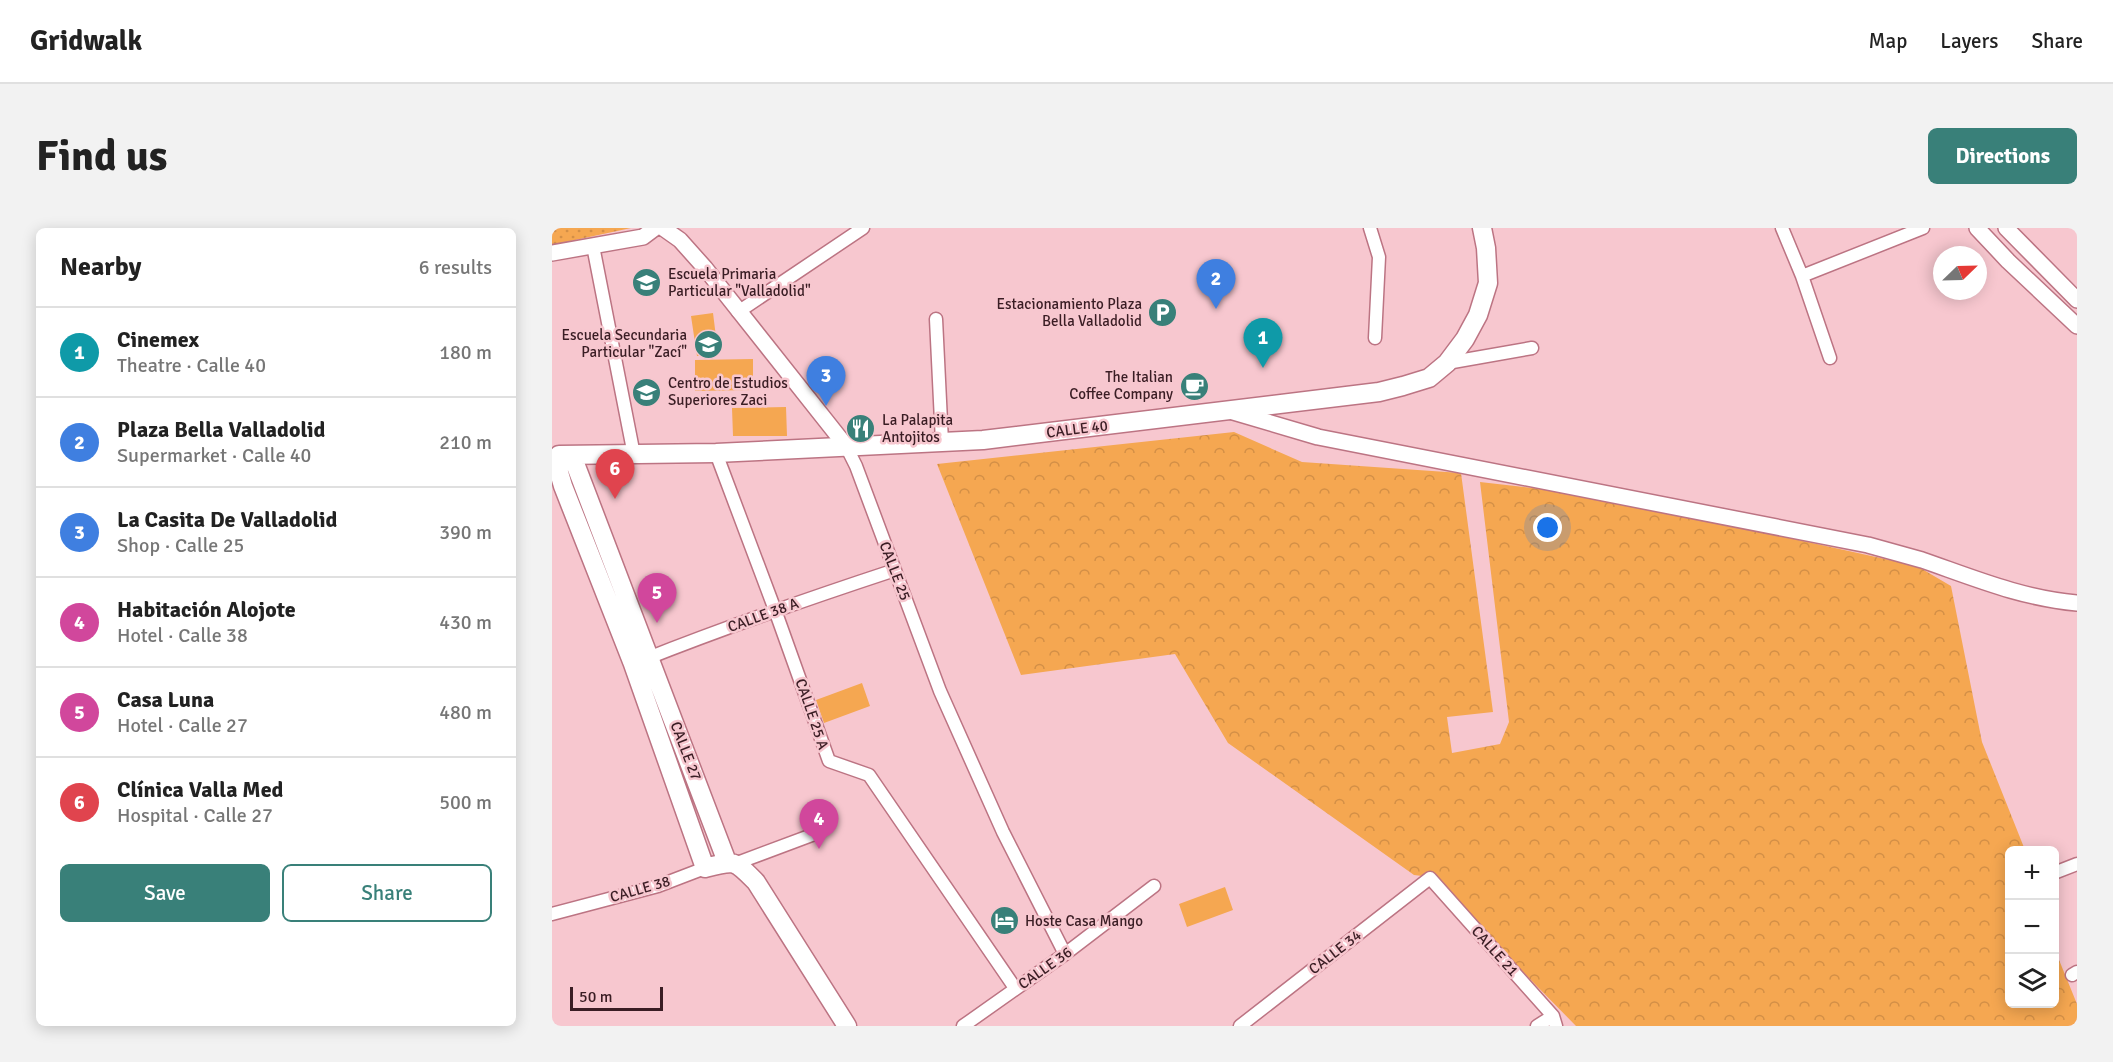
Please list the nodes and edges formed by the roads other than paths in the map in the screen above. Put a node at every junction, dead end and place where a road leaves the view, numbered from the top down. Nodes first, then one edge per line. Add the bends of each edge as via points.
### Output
1 (655, 228) edge
2 (663, 228) edge
3 (863, 228) edge
4 (1370, 228) edge
5 (1482, 228) edge
6 (1782, 228) edge
7 (1923, 228) edge
8 (1977, 228) edge
9 (2006, 228) edge
10 (593, 246) junction
11 (552, 253) edge
12 (1802, 276) junction
13 (2077, 300) edge
14 (738, 312) junction
15 (936, 319) dead end
16 (2077, 326) edge
17 (1374, 338) dead end
18 (1532, 348) dead end
19 (1830, 358) dead end
20 (1447, 363) junction
21 (1227, 411) junction
22 (942, 442) junction
23 (846, 446) junction
24 (716, 453) junction
25 (554, 454) edge
26 (634, 454) junction
27 (895, 570) junction
28 (2077, 603) edge
29 (776, 610) junction
30 (651, 657) junction
31 (633, 664) junction
32 (812, 835) dead end
33 (732, 863) junction
34 (2077, 864) edge
35 (705, 868) junction
36 (2059, 871) edge
37 (1430, 878) joint
38 (1154, 886) dead end
39 (552, 914) edge
40 (1065, 954) junction
41 (1015, 988) junction
42 (1555, 1021) edge
43 (847, 1026) edge
44 (963, 1026) edge
45 (1240, 1026) edge
46 (1537, 1026) edge

1 - 10 street via 643,237
2 - 14 street, CALLE 25 via 680,240
3 - 14 street
4 - 17 street via 1379,256
5 - 20 main road, CALLE 40 via 1488,283 1478,315
6 - 12 street
7 - 12 street
8 - 16 street
9 - 13 street
10 - 11 street
10 - 26 street
12 - 19 street
14 - 23 street, CALLE 25
15 - 22 street
18 - 20 street
20 - 21 main road, CALLE 40 via 1429,378 1379,392
21 - 22 main road, CALLE 40
21 - 28 street via 1318,437 1868,545 1983,583 2047,600
22 - 23 main road, CALLE 40
23 - 24 main road, CALLE 40
23 - 27 street, CALLE 25
24 - 26 main road, CALLE 40
24 - 29 street, CALLE 25 A
25 - 26 main road, CALLE 40
25 - 30 main road, CALLE 27 via 570,459 576,466
25 - 31 main road, CALLE 27
27 - 29 street, CALLE 38 A
27 - 40 street, CALLE 25 via 954,723 1003,832
29 - 30 street, CALLE 38 A
29 - 41 street, CALLE 25 A via 829,761 869,775
30 - 31 street, CALLE 38 A
30 - 33 main road, CALLE 27
31 - 35 main road, CALLE 27
32 - 33 street, CALLE 38
33 - 35 main road, CALLE 38
33 - 43 main road, CALLE 27 via 756,882
34 - 36 street
35 - 39 street, CALLE 38 via 658,886
37 - 42 street, CALLE 21
37 - 45 street, CALLE 34
38 - 40 street, CALLE 36
40 - 41 street, CALLE 36
41 - 44 street, CALLE 36
42 - 46 street

